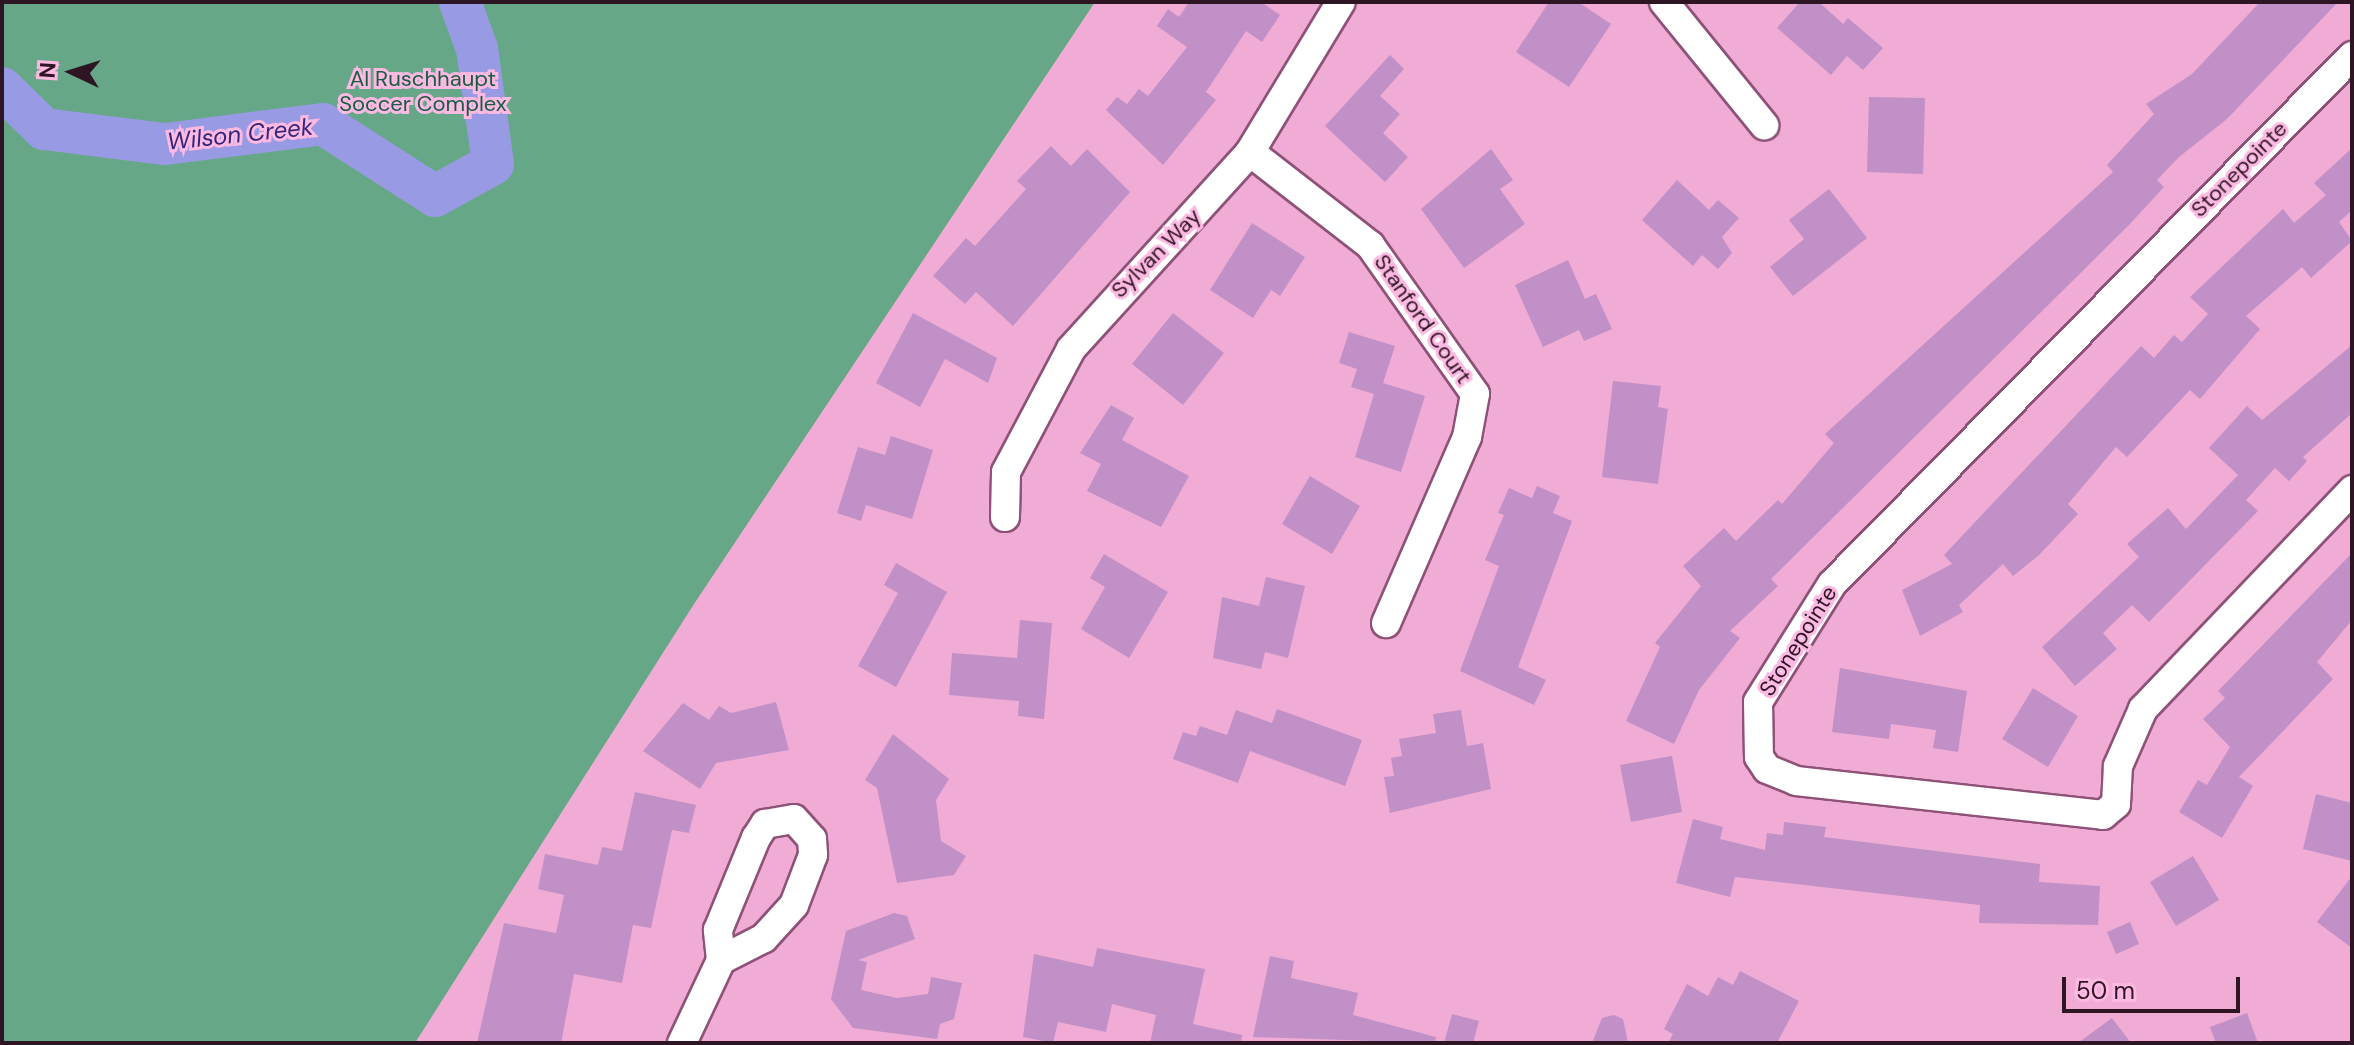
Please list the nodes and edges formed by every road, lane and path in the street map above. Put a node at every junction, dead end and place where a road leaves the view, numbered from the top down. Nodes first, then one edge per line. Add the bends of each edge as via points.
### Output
1 (1341, 2) edge
2 (1664, 2) edge
3 (2352, 56) edge
4 (1764, 125) dead end
5 (1250, 152) junction
6 (2352, 490) edge
7 (1005, 517) dead end
8 (1386, 623) dead end
9 (721, 960) junction
10 (682, 1043) edge

1 - 5 street, Sylvan Way
2 - 4 street
3 - 6 street, Stonepointe via 1832,584 1758,702 1759,757 1780,777 1811,784 2103,815 2116,804 2122,753 2143,709
5 - 7 street, Sylvan Way via 1071,349 1006,472
5 - 8 street, Stanford Court via 1370,245 1463,367 1475,394 1467,437
9 - 9 street via 718,930 756,838 765,824 794,819 812,839 813,855 794,905 764,938
9 - 10 street

